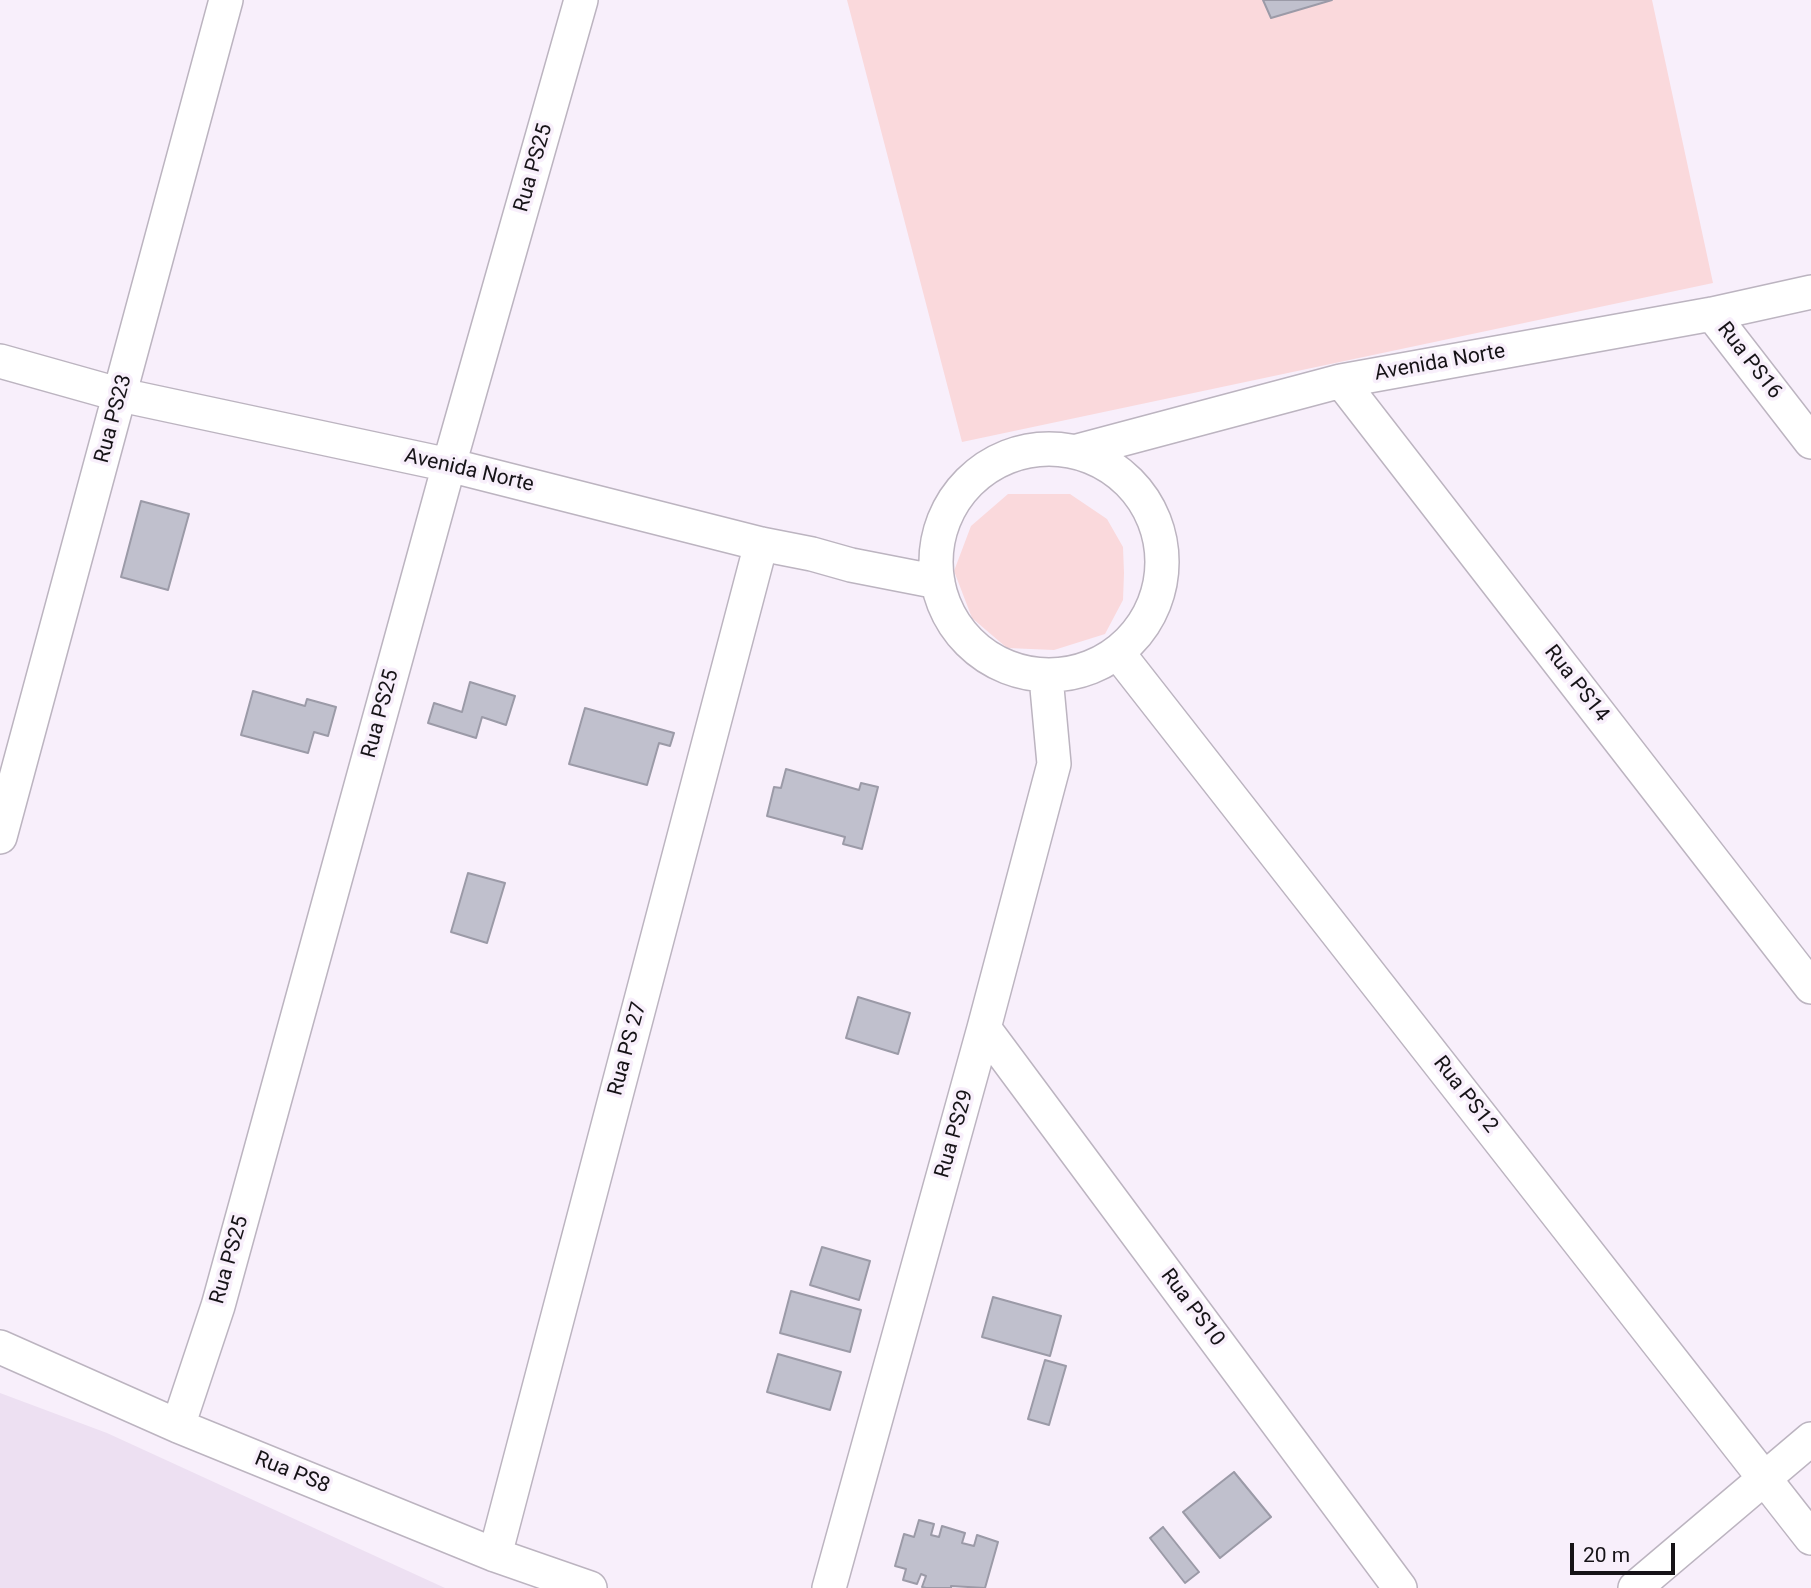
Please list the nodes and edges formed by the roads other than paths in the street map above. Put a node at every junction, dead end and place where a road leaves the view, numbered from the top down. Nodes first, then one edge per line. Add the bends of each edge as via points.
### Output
1 (226, 0) edge
2 (581, 0) edge
3 (1811, 292) edge
4 (1712, 314) junction
5 (0, 361) edge
6 (1341, 381) junction
7 (121, 395) junction
8 (1811, 442) edge
9 (1074, 452) junction
10 (449, 465) junction
11 (761, 544) junction
12 (938, 582) junction
13 (1118, 653) junction
14 (1046, 677) junction
15 (0, 837) edge
16 (1811, 987) edge
17 (985, 1028) junction
18 (0, 1347) edge
19 (178, 1426) junction
20 (1811, 1439) edge
21 (1765, 1477) junction
22 (1811, 1538) edge
23 (495, 1555) junction
24 (590, 1588) edge
25 (829, 1588) edge
26 (1400, 1588) edge
27 (1635, 1588) edge

1 - 7 street, Rua PS23
2 - 10 street, Rua PS25
3 - 4 street, Avenida Norte
4 - 6 street, Avenida Norte
4 - 8 street, Rua PS16
5 - 7 street, Avenida Norte
6 - 9 street, Avenida Norte
6 - 16 street, Rua PS14
7 - 10 street, Avenida Norte
7 - 15 street, Rua PS23
9 - 12 street via 1046,448 1011,454 979,472 954,499 939,532
9 - 13 street via 1114,468 1141,495 1158,529 1163,567 1155,604 1136,636
10 - 11 street, Avenida Norte
10 - 19 street, Rua PS25 via 218,1306
11 - 12 street, Avenida Norte
11 - 23 street, Rua PS 27
12 - 14 street via 958,633 983,656 1013,671
13 - 14 street via 1077,673
13 - 21 street, Rua PS12
14 - 17 street, Rua PS29 via 1054,764
17 - 25 street, Rua PS29
17 - 26 street, Rua PS10
18 - 19 street, Rua PS8
19 - 23 street, Rua PS8
20 - 21 street
21 - 22 street, Rua PS12
21 - 27 street
23 - 24 street, Rua PS8

